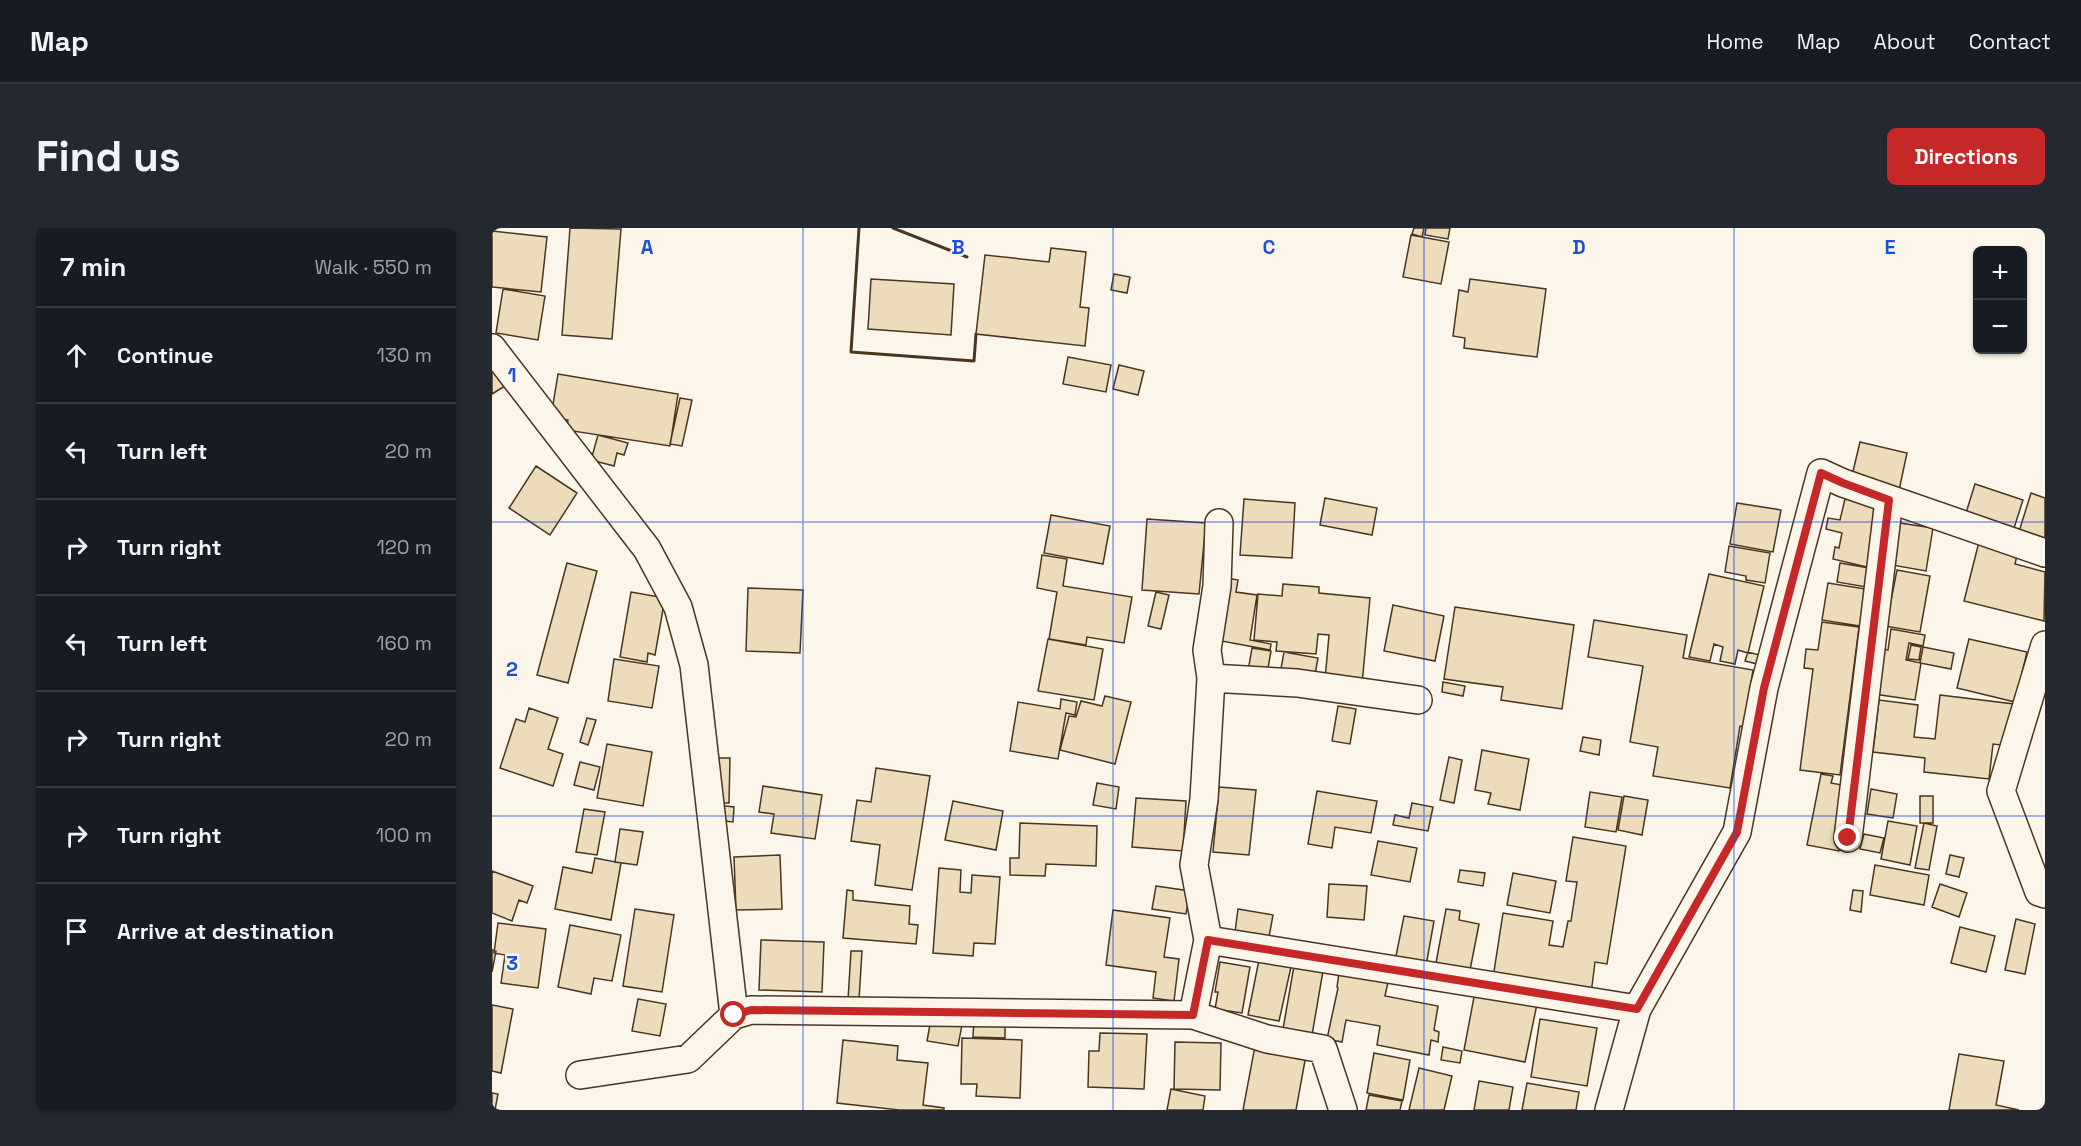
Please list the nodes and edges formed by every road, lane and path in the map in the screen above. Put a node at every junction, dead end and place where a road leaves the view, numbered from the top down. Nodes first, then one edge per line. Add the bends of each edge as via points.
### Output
1 (492, 348) edge
2 (1889, 500) junction
3 (1220, 523) dead end
4 (2045, 553) edge
5 (2045, 645) edge
6 (1211, 678) junction
7 (1418, 700) dead end
8 (1848, 838) dead end
9 (2045, 894) edge
10 (1208, 940) junction
11 (1637, 1009) junction
12 (734, 1015) junction
13 (1193, 1015) junction
14 (580, 1075) dead end
15 (1343, 1110) edge
16 (1610, 1110) edge

1 - 12 street via 647,549 678,607 694,665
2 - 4 street
2 - 8 street
2 - 11 street via 1821,473 1764,688 1737,832
3 - 6 street via 1217,586 1207,650
5 - 9 street via 2001,791 2039,891
6 - 7 street via 1297,683
6 - 10 street via 1204,800 1194,865
10 - 11 street
10 - 13 street
11 - 16 street
12 - 13 street via 751,1010
12 - 14 street via 688,1059
13 - 15 street via 1267,1039 1323,1049

